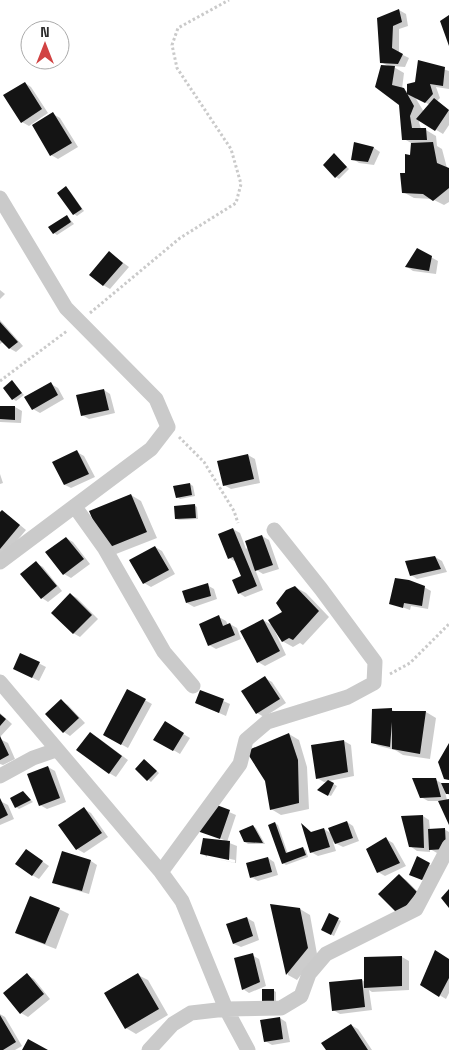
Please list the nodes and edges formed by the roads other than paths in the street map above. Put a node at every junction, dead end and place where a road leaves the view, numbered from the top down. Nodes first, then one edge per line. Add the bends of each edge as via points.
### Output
1 (0, 198) edge
2 (75, 507) junction
3 (274, 530) dead end
4 (0, 562) edge
5 (0, 682) edge
6 (193, 686) dead end
7 (56, 750) junction
8 (0, 776) edge
9 (449, 846) edge
10 (161, 872) junction
11 (226, 1009) junction
12 (149, 1050) edge
13 (248, 1050) edge

1 - 2 street via 66,308 156,399 168,427 151,449
2 - 4 street
2 - 6 street via 105,549 164,652
3 - 10 street via 375,662 374,683 348,697 267,722 246,740 240,764
5 - 7 street
7 - 8 street
7 - 10 street
9 - 11 street via 416,909 326,954 309,974 301,996 281,1008
10 - 11 street via 182,901
11 - 12 street via 191,1013 173,1024
11 - 13 street

